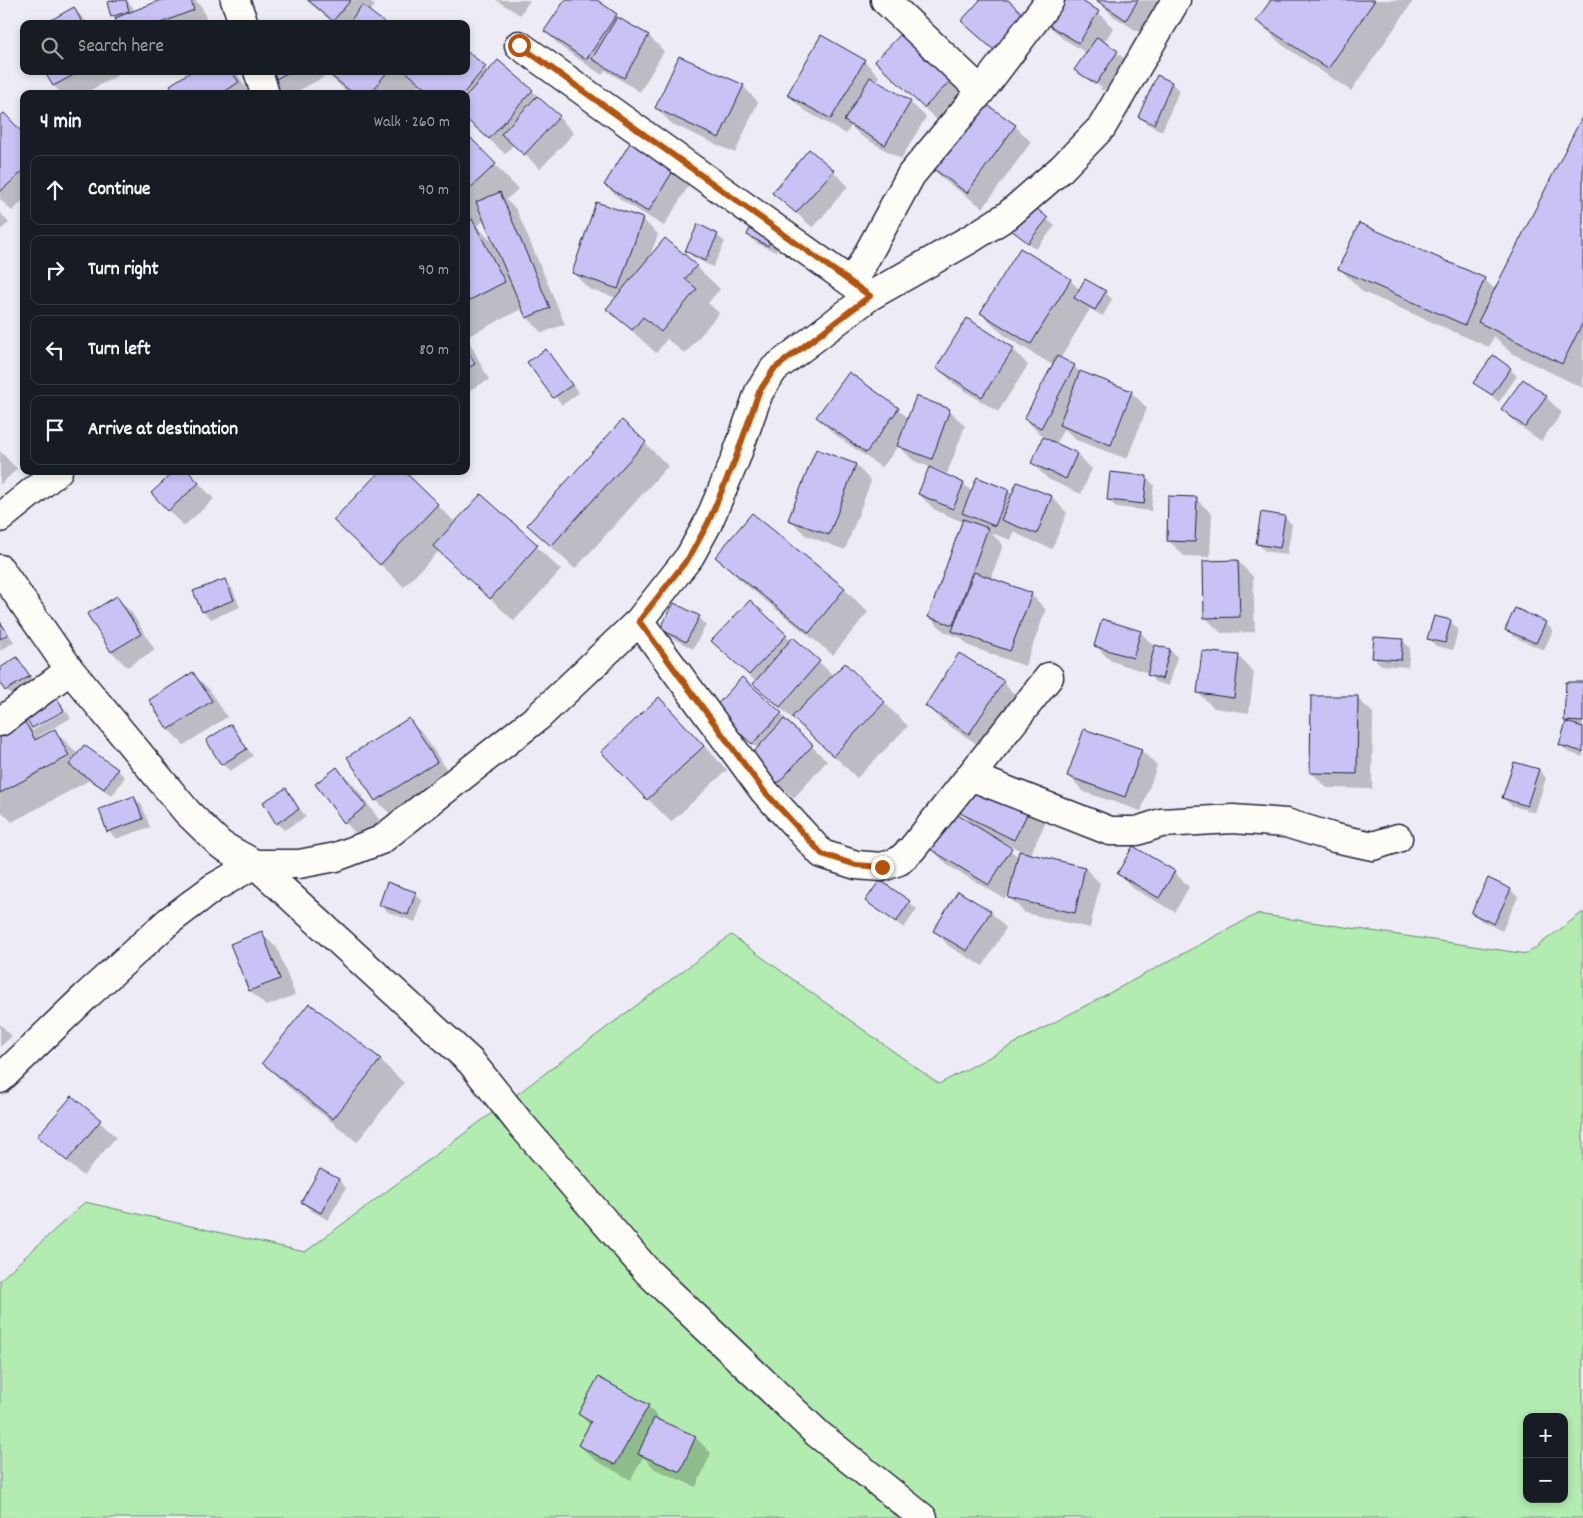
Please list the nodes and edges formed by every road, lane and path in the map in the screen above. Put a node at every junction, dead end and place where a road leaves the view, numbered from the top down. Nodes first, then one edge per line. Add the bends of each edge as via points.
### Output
1 (235, 0) edge
2 (886, 0) edge
3 (1050, 0) edge
4 (1176, 0) edge
5 (242, 20) edge
6 (519, 45) dead end
7 (259, 75) edge
8 (264, 90) edge
9 (981, 91) junction
10 (861, 289) junction
11 (53, 475) edge
12 (0, 518) edge
13 (0, 569) edge
14 (639, 621) junction
15 (70, 670) junction
16 (1049, 677) dead end
17 (0, 722) edge
18 (970, 776) junction
19 (1398, 838) dead end
20 (254, 864) junction
21 (0, 1079) edge
22 (923, 1518) edge

1 - 5 street
2 - 9 street
3 - 9 street
4 - 10 street via 1102,128 1061,169 1007,216
6 - 10 street
7 - 8 street
9 - 10 street via 911,175
10 - 14 street via 774,369 759,392 708,523 690,556
11 - 12 street
13 - 15 street
14 - 18 street via 764,791 822,854 856,865 882,867 899,861
14 - 20 street via 538,717 381,840 336,857 299,864
15 - 17 street
15 - 20 street via 187,812 221,845
16 - 18 street
18 - 19 street via 1110,831 1137,831 1161,823 1233,819 1286,823 1374,846
20 - 21 street via 213,888 169,921
20 - 22 street via 471,1062 560,1172 648,1272 818,1434

